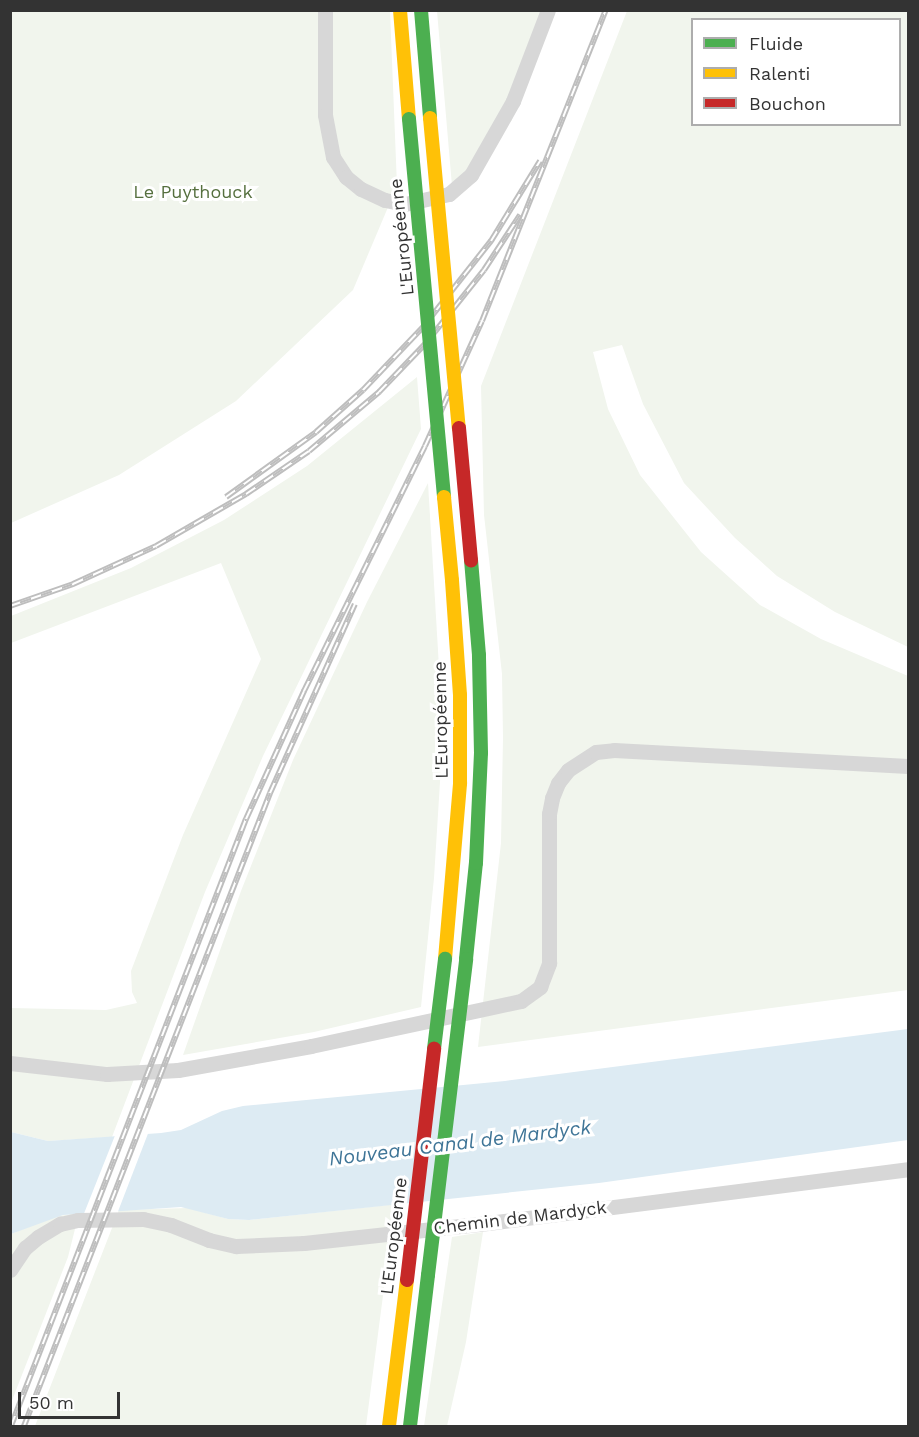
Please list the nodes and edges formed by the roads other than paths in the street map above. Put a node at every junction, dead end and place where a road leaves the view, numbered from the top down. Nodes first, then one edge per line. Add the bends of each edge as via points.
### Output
1 (325, 10) edge
2 (400, 10) edge
3 (421, 10) edge
4 (548, 10) edge
5 (909, 766) edge
6 (10, 1063) edge
7 (909, 1169) edge
8 (10, 1270) edge
9 (388, 1426) edge
10 (410, 1426) edge

1 - 4 street via 325,114 333,156 346,177 361,189 405,204 449,194 471,175 513,101
2 - 9 highway, L'Européenne, bridge via 452,580 460,783 445,959
3 - 10 highway, bridge via 471,561 482,753 466,959
5 - 6 street via 596,752 568,770 552,798 549,963 543,982 521,1001 178,1070 107,1074
7 - 8 street, Chemin de Mardyck via 304,1243 236,1246 143,1219 78,1220 60,1224 38,1237

